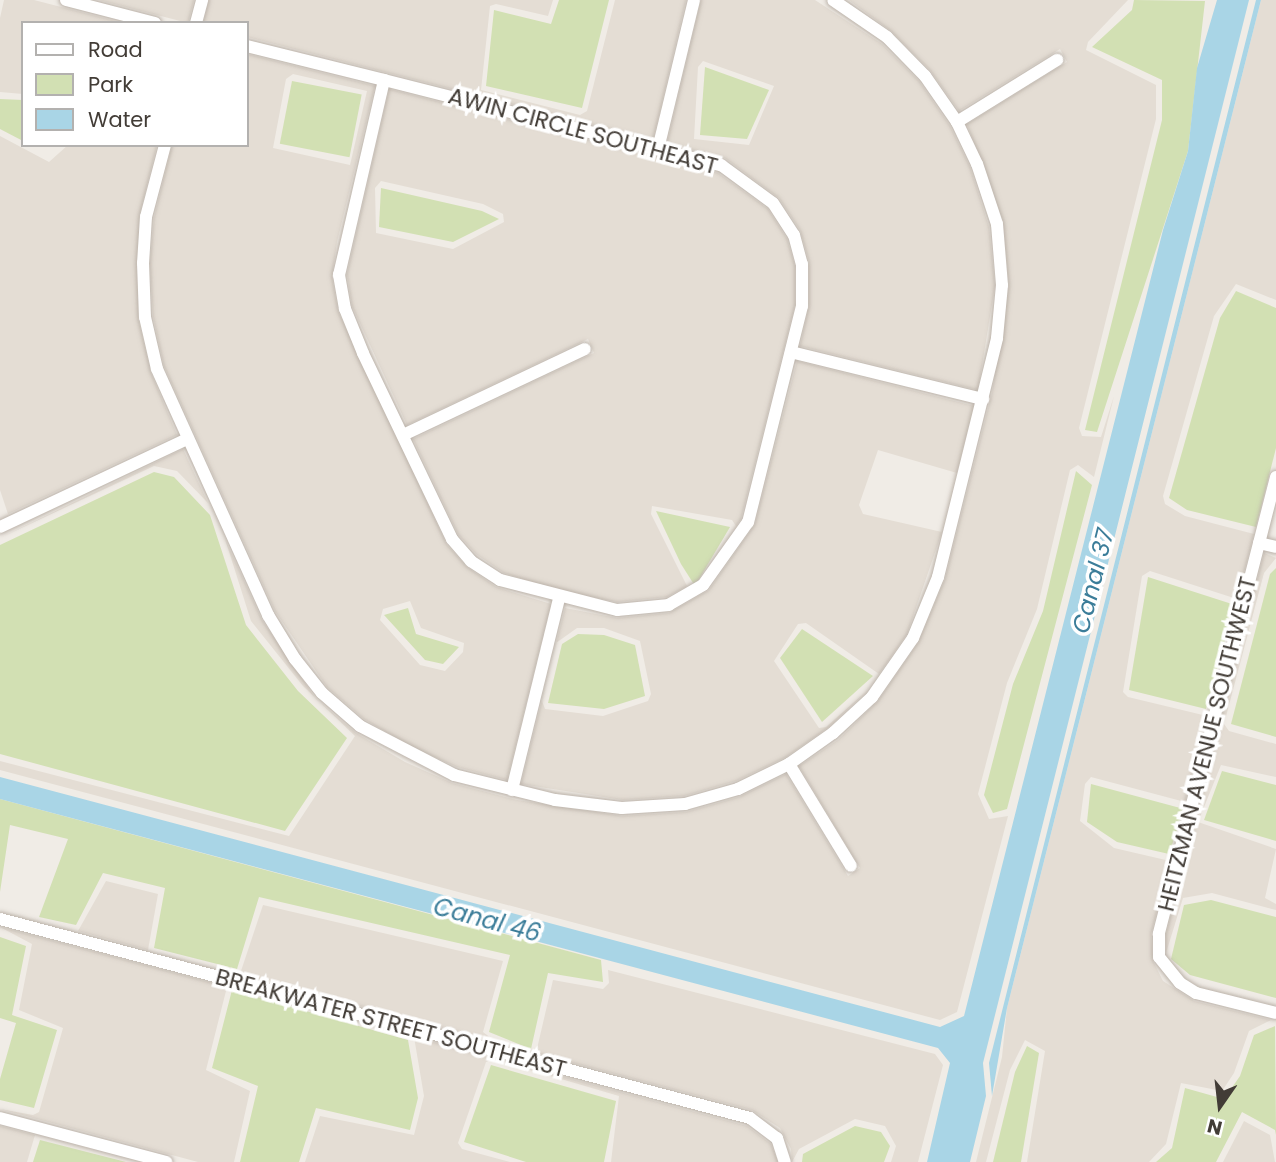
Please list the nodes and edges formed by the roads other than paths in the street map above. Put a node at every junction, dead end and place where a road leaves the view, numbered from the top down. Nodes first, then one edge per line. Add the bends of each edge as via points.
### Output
1 (66, 0) edge
2 (202, 0) edge
3 (694, 0) edge
4 (834, 0) edge
5 (147, 21) edge
6 (197, 21) edge
7 (248, 46) edge
8 (1057, 60) dead end
9 (384, 80) junction
10 (957, 121) junction
11 (164, 147) edge
12 (658, 149) junction
13 (584, 349) dead end
14 (792, 352) junction
15 (983, 400) junction
16 (403, 435) junction
17 (187, 439) junction
18 (1276, 477) edge
19 (1, 521) edge
20 (1259, 543) junction
21 (1276, 547) edge
22 (559, 598) junction
23 (789, 764) junction
24 (512, 790) junction
25 (851, 866) dead end
26 (0, 919) edge
27 (1276, 1013) edge
28 (0, 1118) edge
29 (166, 1162) edge
30 (785, 1162) edge

1 - 5 street
2 - 6 street
3 - 12 street
4 - 10 street via 887,37 925,76
7 - 9 street, AWIN CIRCLE SOUTHEAST
8 - 10 street
9 - 12 street, AWIN CIRCLE SOUTHEAST
9 - 16 street, AWIN CIRCLE SOUTHEAST via 340,275 345,309
10 - 15 street via 977,163 998,237 1002,285
11 - 17 street via 146,217 145,317 157,369
12 - 14 street, AWIN CIRCLE SOUTHEAST via 721,165 750,182 794,235 802,264 802,306
13 - 16 street
14 - 15 street
14 - 22 street, AWIN CIRCLE SOUTHEAST via 748,522 704,585 669,605 617,610
15 - 23 street via 938,577 913,638 872,697 833,733
16 - 22 street, AWIN CIRCLE SOUTHEAST via 452,539 471,561 500,580
17 - 19 street
17 - 24 street via 268,615 321,693 360,726 409,755 454,775
18 - 20 street, HEITZMAN AVENUE SOUTHWEST
20 - 21 street
20 - 27 street, HEITZMAN AVENUE SOUTHWEST via 1159,934 1159,957 1166,970 1196,993
22 - 24 street
23 - 24 street via 738,789 685,804 622,808
23 - 25 street
26 - 30 street, BREAKWATER STREET SOUTHEAST via 750,1118 777,1138
28 - 29 street

